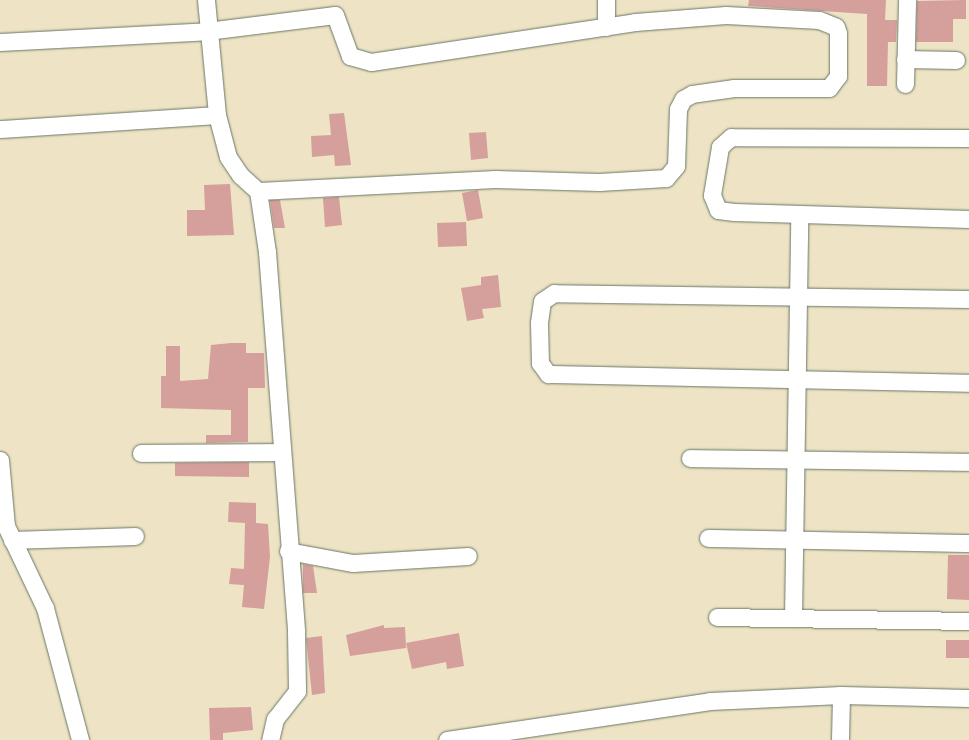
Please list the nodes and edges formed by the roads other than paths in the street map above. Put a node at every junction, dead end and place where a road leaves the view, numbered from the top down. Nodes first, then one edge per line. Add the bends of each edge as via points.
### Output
1 (206, 0) edge
2 (606, 0) edge
3 (907, 0) edge
4 (606, 26) junction
5 (208, 31) junction
6 (0, 42) edge
7 (905, 59) junction
8 (956, 60) dead end
9 (904, 84) dead end
10 (218, 115) junction
11 (0, 129) edge
12 (969, 138) edge
13 (258, 192) junction
14 (798, 217) junction
15 (969, 219) edge
16 (797, 298) junction
17 (969, 299) edge
18 (797, 379) junction
19 (969, 383) edge
20 (281, 452) junction
21 (141, 454) dead end
22 (690, 458) dead end
23 (0, 460) edge
24 (796, 460) junction
25 (969, 462) edge
26 (136, 536) dead end
27 (708, 538) dead end
28 (12, 540) junction
29 (792, 542) junction
30 (969, 543) edge
31 (288, 551) junction
32 (468, 556) dead end
33 (717, 617) dead end
34 (793, 618) junction
35 (969, 621) edge
36 (841, 695) junction
37 (969, 698) edge
38 (80, 740) edge
39 (270, 740) edge
40 (447, 740) edge
41 (840, 740) edge

1 - 5 street
2 - 4 street
3 - 7 street
4 - 5 street via 371,62 350,56 335,15
4 - 13 street via 726,15 819,20 836,27 838,76 829,88 734,88 692,94 683,99 678,109 676,166 666,178 598,182 495,179
5 - 6 street
5 - 10 street
7 - 8 street
7 - 9 street
10 - 11 street
10 - 13 street via 228,157 240,175
12 - 14 street via 726,139 720,147 713,178 712,195 718,210
13 - 20 street via 267,252
14 - 15 street
14 - 16 street
16 - 17 street
16 - 18 street
16 - 18 street via 554,294 542,301 539,323 540,363 548,374
18 - 19 street
18 - 24 street
20 - 21 street
20 - 31 street
22 - 24 street
23 - 28 street via 4,515
24 - 25 street
24 - 29 street
26 - 28 street
27 - 29 street
28 - 38 street via 45,608
29 - 30 street
29 - 34 street
31 - 32 street via 353,563
31 - 39 street via 297,691 275,719
33 - 34 street
34 - 35 street
36 - 37 street
36 - 40 street via 710,702
36 - 41 street

